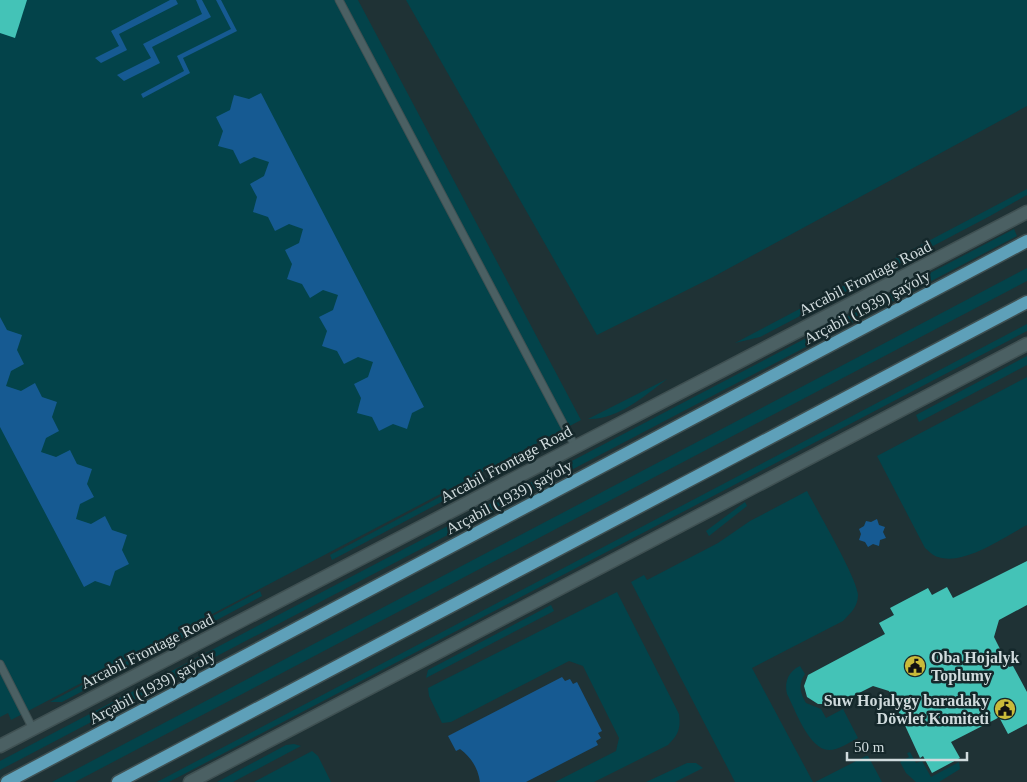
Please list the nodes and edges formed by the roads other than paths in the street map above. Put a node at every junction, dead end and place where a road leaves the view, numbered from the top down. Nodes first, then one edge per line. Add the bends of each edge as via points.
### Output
1 (338, 0) edge
2 (1027, 212) edge
3 (1027, 241) edge
4 (1027, 302) edge
5 (1027, 344) edge
6 (575, 446) junction
7 (0, 664) edge
8 (33, 729) junction
9 (0, 746) edge
10 (7, 782) edge
11 (118, 782) edge
12 (190, 782) edge

1 - 6 lane
2 - 6 street, Arcabil Frontage Road
3 - 10 main road, Arçabil (1939) şaýoly
4 - 11 main road
5 - 12 street
6 - 8 street, Arcabil Frontage Road
7 - 8 lane
8 - 9 street, Arcabil Frontage Road

